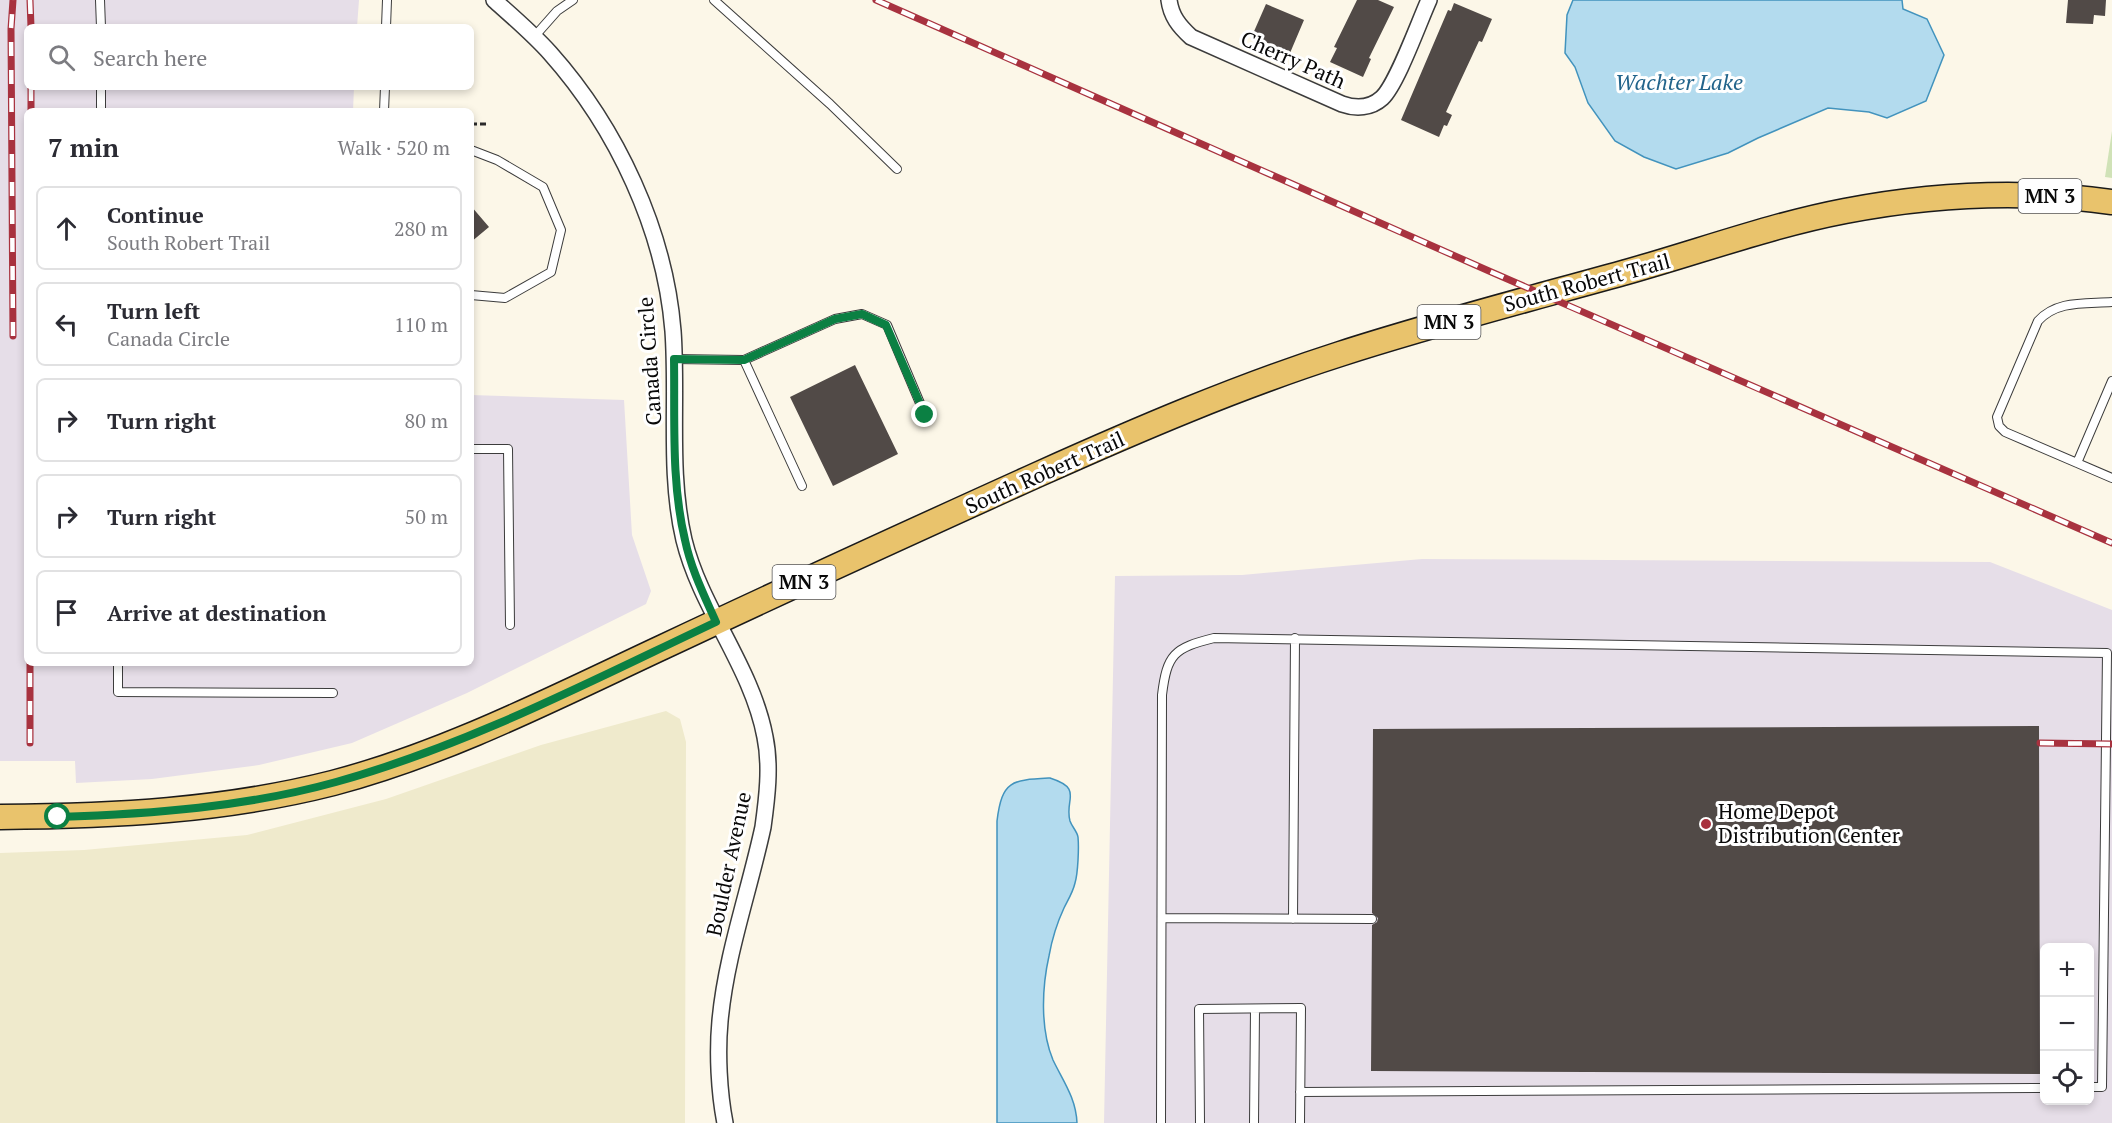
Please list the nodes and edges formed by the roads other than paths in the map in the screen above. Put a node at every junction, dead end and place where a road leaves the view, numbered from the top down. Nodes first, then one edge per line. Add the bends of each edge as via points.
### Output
1 (100, 0) edge
2 (387, 0) edge
3 (494, 0) edge
4 (573, 0) edge
5 (714, 0) edge
6 (1429, 0) edge
7 (1169, 2) edge
8 (101, 24) edge
9 (386, 24) edge
10 (534, 38) junction
11 (101, 90) edge
12 (385, 90) edge
13 (102, 108) edge
14 (384, 108) edge
15 (474, 151) edge
16 (897, 169) dead end
17 (2112, 202) edge
18 (474, 295) edge
19 (2112, 302) edge
20 (674, 359) junction
21 (744, 360) junction
22 (2112, 381) edge
23 (925, 415) dead end
24 (474, 449) edge
25 (2077, 463) junction
26 (2112, 478) edge
27 (802, 486) dead end
28 (716, 622) junction
29 (510, 625) dead end
30 (1295, 638) junction
31 (118, 666) edge
32 (333, 693) dead end
33 (0, 818) edge
34 (1162, 918) junction
35 (1293, 919) junction
36 (1372, 919) dead end
37 (1255, 1009) junction
38 (2094, 1087) edge
39 (2040, 1088) edge
40 (1300, 1092) junction
41 (725, 1123) edge
42 (1161, 1123) edge
43 (1200, 1123) edge
44 (1254, 1123) edge
45 (1300, 1123) edge

1 - 8 lane
2 - 9 lane
3 - 10 street, Canada Circle
4 - 10 lane via 557,11
5 - 16 lane
6 - 7 street, Cherry Path via 1387,91 1370,105 1356,107 1191,37 1177,23
10 - 20 street, Canada Circle via 583,94 642,203 664,273
11 - 13 lane
12 - 14 lane
15 - 18 lane via 543,187 561,230 551,272 506,298
17 - 28 main road, South Robert Trail / MN 3 via 2034,194 1988,195 1845,211 1395,337 1316,362 1173,417
19 - 25 lane via 2063,305 2047,311 2038,321 1997,417 2005,432
20 - 21 lane
20 - 28 street, Canada Circle via 680,515 693,568
21 - 23 lane via 835,319 862,314 886,325
21 - 27 lane
22 - 25 lane
24 - 29 lane via 508,449
25 - 26 lane
28 - 33 main road, South Robert Trail / MN 3 via 508,718 400,762 336,782 194,809
28 - 41 street, Boulder Avenue via 760,715 768,764 763,827 719,1024
30 - 34 lane via 1214,638 1195,643 1171,658 1162,695
30 - 35 lane
30 - 38 lane via 2107,653 2103,1087
31 - 32 lane via 118,692
34 - 35 lane
34 - 42 lane
35 - 36 lane
37 - 40 lane via 1301,1008
37 - 43 lane via 1199,1009
37 - 44 lane
39 - 40 lane
40 - 45 lane

